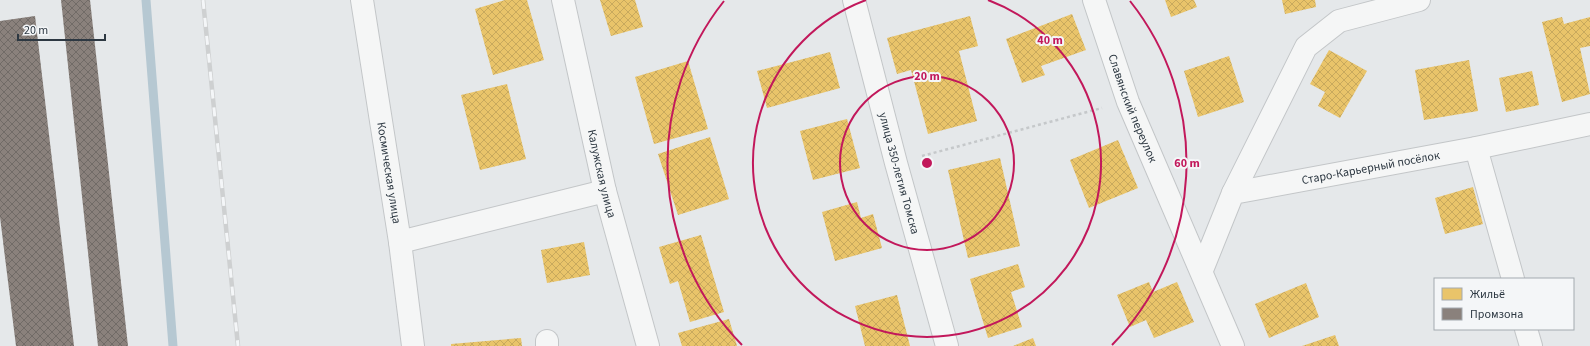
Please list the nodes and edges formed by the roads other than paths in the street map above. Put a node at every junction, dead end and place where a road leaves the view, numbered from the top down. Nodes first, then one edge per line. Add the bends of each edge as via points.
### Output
1 (362, 0) edge
2 (563, 0) edge
3 (854, 0) edge
4 (1094, 0) edge
5 (1419, 0) edge
6 (1590, 124) edge
7 (1476, 148) junction
8 (605, 190) junction
9 (1233, 193) junction
10 (400, 242) junction
11 (1202, 270) junction
12 (1513, 278) edge
13 (1526, 330) edge
14 (413, 346) edge
15 (648, 346) edge
16 (948, 346) edge
17 (1233, 346) edge
18 (1531, 346) edge

1 - 10 street, Космическая улица
2 - 8 street, Калужская улица
3 - 16 street, улица 350-летия Томска via 896,163
4 - 11 street, Славянский переулок via 1128,102
5 - 9 street via 1339,21 1306,47
6 - 7 street, Старо-Карьерный посёлок
7 - 9 street, Старо-Карьерный посёлок
7 - 12 street
8 - 10 street
8 - 15 street, Калужская улица
9 - 11 street
10 - 14 street, Космическая улица
11 - 17 street, Славянский переулок
13 - 18 street

